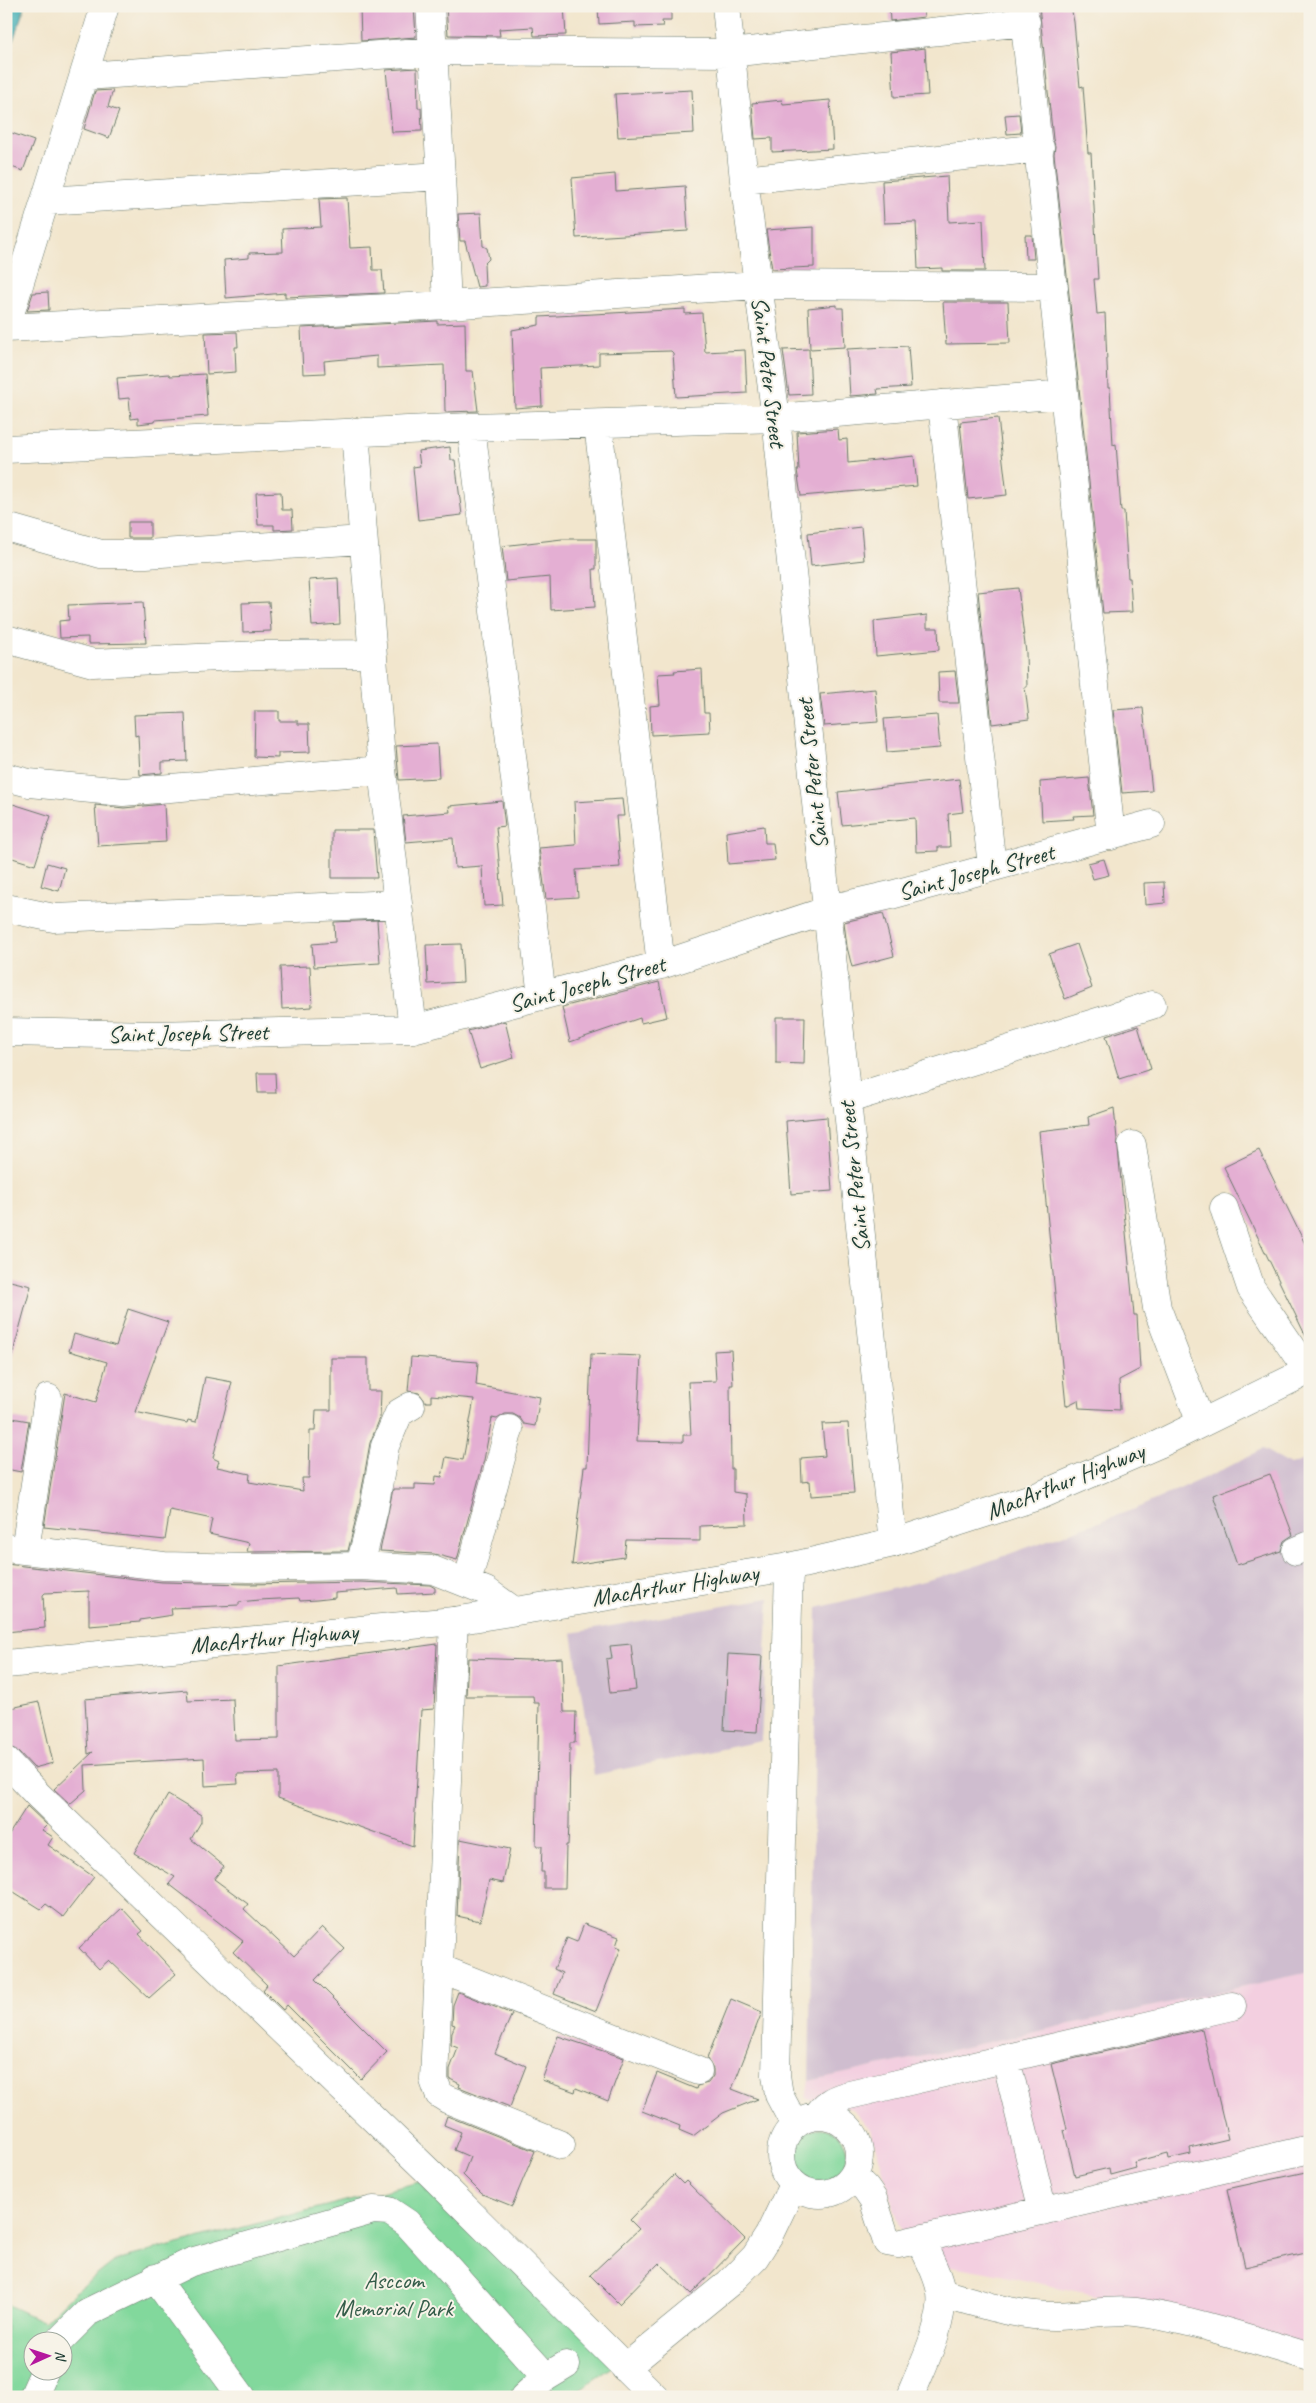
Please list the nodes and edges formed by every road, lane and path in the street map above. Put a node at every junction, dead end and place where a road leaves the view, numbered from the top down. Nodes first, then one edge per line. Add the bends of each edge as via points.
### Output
1 (105, 6) edge
2 (430, 6) edge
3 (726, 6) edge
4 (1024, 14) edge
5 (434, 51) junction
6 (729, 53) junction
7 (86, 76) junction
8 (1040, 148) junction
9 (441, 176) junction
10 (744, 180) junction
11 (46, 201) junction
12 (758, 285) junction
13 (1054, 286) junction
14 (446, 305) junction
15 (6, 328) edge
16 (1064, 394) junction
17 (942, 404) junction
18 (776, 418) junction
19 (598, 424) junction
20 (471, 426) junction
21 (355, 432) junction
22 (6, 449) edge
23 (6, 527) edge
24 (363, 540) junction
25 (6, 640) edge
26 (372, 654) junction
27 (382, 770) junction
28 (6, 777) edge
29 (1151, 824) dead end
30 (1111, 836) junction
31 (992, 867) junction
32 (398, 904) junction
33 (6, 908) edge
34 (826, 911) junction
35 (661, 965) junction
36 (542, 996) junction
37 (1152, 1005) dead end
38 (413, 1029) junction
39 (6, 1032) edge
40 (846, 1100) junction
41 (1132, 1145) dead end
42 (1224, 1208) dead end
43 (1309, 1371) edge
44 (48, 1398) dead end
45 (411, 1406) dead end
46 (1201, 1423) junction
47 (509, 1429) dead end
48 (893, 1543) junction
49 (16, 1549) edge
50 (360, 1566) junction
51 (789, 1567) junction
52 (467, 1583) junction
53 (514, 1611) junction
54 (454, 1621) junction
55 (6, 1664) edge
56 (6, 1760) edge
57 (439, 1968) junction
58 (1232, 2006) dead end
59 (1006, 2059) junction
60 (698, 2071) dead end
61 (806, 2120) junction
62 (561, 2145) dead end
63 (1310, 2149) edge
64 (853, 2176) junction
65 (793, 2185) junction
66 (1043, 2211) junction
67 (920, 2239) junction
68 (156, 2278) junction
69 (941, 2293) junction
70 (70, 2330) edge
71 (1310, 2357) edge
72 (625, 2368) junction
73 (41, 2380) edge
74 (33, 2397) edge
75 (242, 2397) edge
76 (524, 2397) edge
77 (655, 2397) edge
78 (910, 2397) edge

1 - 7 main road
2 - 5 main road
3 - 6 main road, Saint Peter Street
4 - 6 main road
4 - 8 main road
5 - 6 main road
5 - 7 main road
5 - 9 main road
6 - 10 main road, Saint Peter Street
7 - 11 main road
8 - 10 main road
8 - 13 main road
9 - 11 main road
9 - 14 main road
10 - 12 main road, Saint Peter Street
11 - 15 main road
12 - 13 main road
12 - 14 main road
12 - 18 main road, Saint Peter Street
13 - 16 main road
14 - 15 main road
16 - 17 main road
16 - 30 main road
17 - 18 main road
17 - 31 main road
18 - 19 main road
18 - 34 main road, Saint Peter Street
19 - 20 main road
19 - 35 main road
20 - 21 main road
20 - 36 main road
21 - 22 main road
21 - 24 main road
23 - 24 main road via 101,554
24 - 26 main road
25 - 26 main road via 93,663 260,655
26 - 27 main road
27 - 28 main road via 123,792 29,783
27 - 32 main road
29 - 30 main road, Saint Joseph Street
30 - 31 main road, Saint Joseph Street
31 - 34 main road, Saint Joseph Street
32 - 33 main road via 54,918
32 - 38 main road
34 - 35 main road, Saint Joseph Street
34 - 40 main road, Saint Peter Street
35 - 36 main road, Saint Joseph Street
36 - 38 main road, Saint Joseph Street
37 - 40 main road
38 - 39 main road, Saint Joseph Street via 154,1035
40 - 48 main road, Saint Peter Street
41 - 46 main road via 1157,1308
42 - 43 main road via 1251,1288
43 - 46 main road, MacArthur Highway
44 - 49 main road
45 - 50 main road via 399,1413 385,1446
46 - 48 main road, MacArthur Highway via 1041,1495
47 - 52 main road
48 - 51 main road, MacArthur Highway
49 - 50 main road via 164,1566
50 - 52 main road via 433,1570
51 - 53 main road, MacArthur Highway
51 - 61 main road via 776,2075 779,2095
52 - 53 main road via 486,1591
53 - 54 main road, MacArthur Highway
54 - 55 main road, MacArthur Highway
54 - 57 main road
56 - 72 main road via 38,1795 424,2168
57 - 60 main road
57 - 62 main road via 435,2088 447,2099
58 - 59 main road
59 - 61 main road via 838,2098
59 - 66 main road
61 - 64 main road via 830,2117 850,2130 859,2153
61 - 65 main road via 786,2135 781,2148 780,2161
63 - 66 main road
64 - 65 main road via 832,2193 819,2195
64 - 67 main road via 873,2199 887,2242 898,2244
65 - 72 main road via 755,2257 729,2283
66 - 67 main road
67 - 69 main road
68 - 70 main road via 88,2312
68 - 75 main road
68 - 76 main road via 191,2262 345,2216 373,2210 389,2211 407,2223 556,2371
69 - 71 main road via 1032,2315 1109,2311 1150,2314
69 - 78 main road via 935,2331
72 - 77 main road
73 - 74 main road

